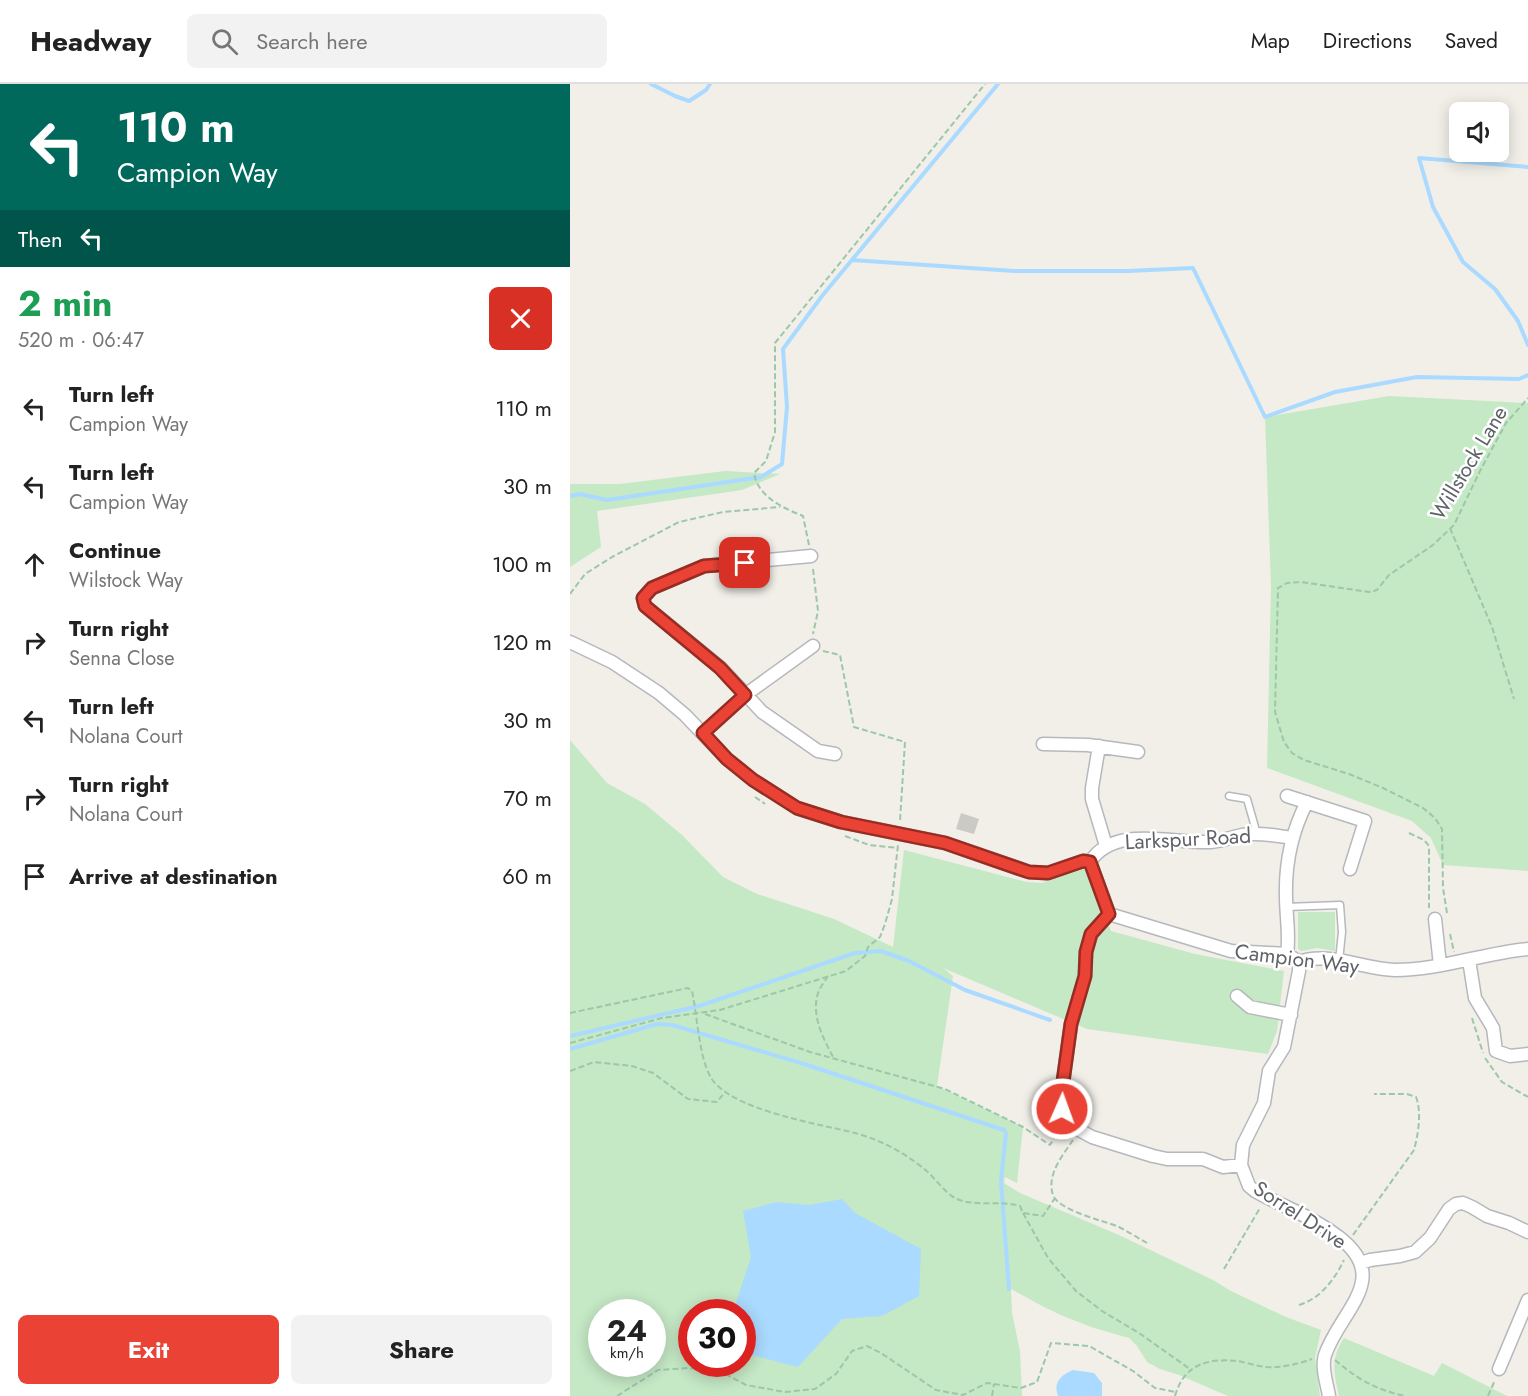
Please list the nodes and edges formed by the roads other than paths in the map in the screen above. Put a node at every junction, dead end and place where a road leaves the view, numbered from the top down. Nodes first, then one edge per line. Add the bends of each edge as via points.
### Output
1 (811, 556) road end
2 (570, 642) edge
3 (813, 646) road end
4 (745, 695) junction
5 (703, 733) junction
6 (1043, 744) dead end
7 (1099, 746) junction
8 (1138, 752) dead end
9 (835, 754) dead end
10 (1229, 796) dead end
11 (1287, 796) dead end
12 (1307, 802) junction
13 (1258, 834) junction
14 (1293, 838) junction
15 (1106, 846) junction
16 (1090, 862) junction
17 (1350, 869) dead end
18 (1286, 907) junction
19 (1109, 914) junction
20 (1432, 915) road end
21 (1528, 949) edge
22 (1287, 954) junction
23 (1469, 960) junction
24 (1339, 961) junction
25 (1299, 962) junction
26 (1440, 965) junction
27 (1237, 996) dead end
28 (1291, 1015) junction
29 (1528, 1054) edge
30 (1241, 1165) junction
31 (1528, 1232) edge
32 (1361, 1263) junction
33 (1528, 1300) edge
34 (1499, 1370) road end
35 (1329, 1396) edge

1 - 4 street via 704,566 652,588 643,598 645,606 720,668
2 - 5 street via 631,673 673,704
3 - 4 street
4 - 5 street
4 - 9 street via 762,712 818,750
5 - 16 street via 753,780 797,808 841,822 945,843 1029,872 1048,873
6 - 7 street
7 - 8 street
7 - 15 street via 1092,799
10 - 13 lane via 1247,800
11 - 12 street
12 - 14 street
12 - 17 street via 1365,821
13 - 14 street, Larkspur Road
13 - 15 street, Larkspur Road via 1213,842 1149,839
14 - 18 street
15 - 16 street, Larkspur Road
16 - 19 street
18 - 22 street
18 - 24 lane via 1340,905
19 - 22 street, Campion Way via 1231,951
19 - 30 street via 1091,934 1085,976 1071,1024 1061,1096 1067,1119 1092,1137 1153,1156 1203,1159 1223,1167
20 - 26 street
21 - 23 street, Campion Way
22 - 25 street, Campion Way
23 - 26 street, Campion Way
23 - 29 street via 1475,998 1493,1028 1496,1051 1510,1056
24 - 25 street, Campion Way via 1315,957
24 - 26 street, Campion Way via 1392,970
25 - 28 street, Sorrel Drive
27 - 28 street via 1250,1007
28 - 30 street, Sorrel Drive via 1284,1047 1269,1071 1264,1103 1243,1145
30 - 32 street, Sorrel Drive via 1249,1186 1310,1217 1347,1244
31 - 32 street via 1463,1203 1456,1204 1415,1252
32 - 35 street, Sorrel Drive via 1360,1293 1326,1353
33 - 34 street

